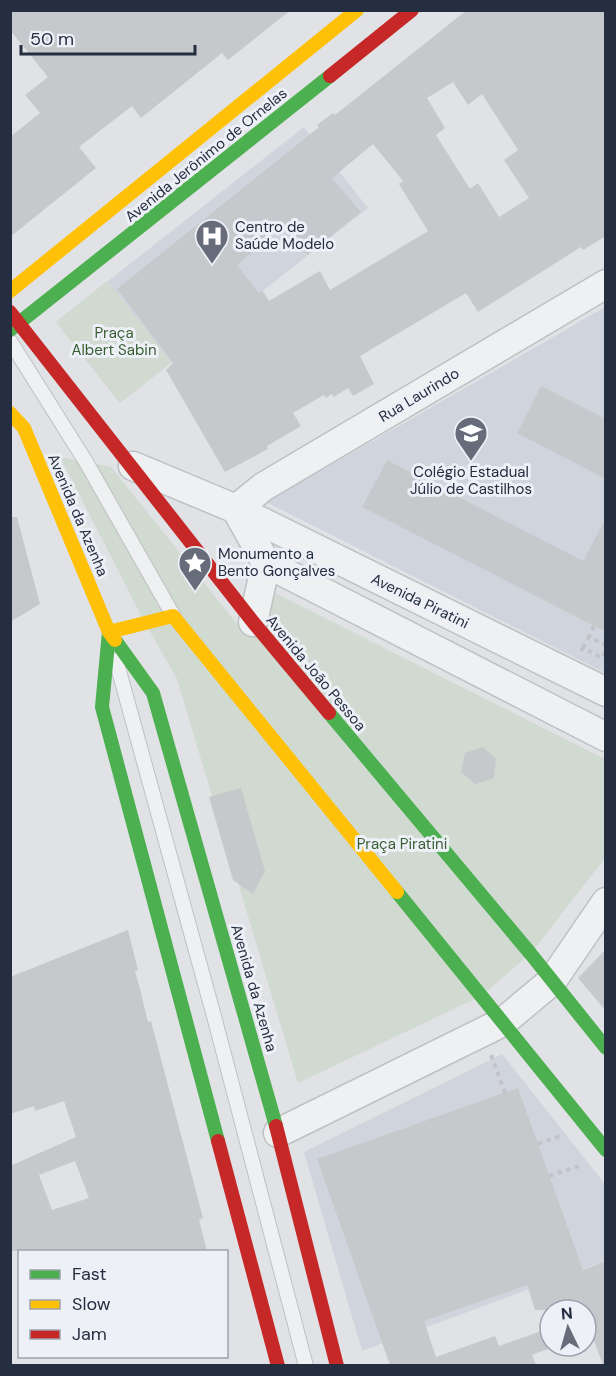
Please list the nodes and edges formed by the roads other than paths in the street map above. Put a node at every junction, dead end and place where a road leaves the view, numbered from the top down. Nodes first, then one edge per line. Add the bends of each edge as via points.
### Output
1 (412, 10) edge
2 (354, 12) edge
3 (375, 40) junction
4 (181, 175) junction
5 (606, 284) edge
6 (10, 291) edge
7 (10, 312) edge
8 (15, 327) edge
9 (10, 341) edge
10 (10, 413) edge
11 (86, 462) junction
12 (133, 466) junction
13 (236, 509) junction
14 (266, 563) junction
15 (173, 616) junction
16 (253, 622) junction
17 (109, 632) junction
18 (606, 692) edge
19 (258, 699) dead end
20 (606, 737) edge
21 (606, 902) edge
22 (552, 981) junction
23 (506, 1018) junction
24 (606, 1048) edge
25 (278, 1133) junction
26 (606, 1150) edge
27 (278, 1365) edge
28 (306, 1365) edge
29 (337, 1365) edge

1 - 3 main road, Avenida Jerônimo de Ornelas
2 - 3 street
2 - 4 main road, Avenida Jerônimo de Ornelas
3 - 4 main road, Avenida Jerônimo de Ornelas
4 - 6 main road, Avenida Jerônimo de Ornelas
4 - 8 main road, Avenida Jerônimo de Ornelas
5 - 13 street, Rua Laurindo via 263,487
7 - 8 main road, Avenida João Pessoa
8 - 11 lane
8 - 12 main road, Avenida João Pessoa
9 - 11 lane
10 - 17 main road, Avenida da Azenha via 24,428
11 - 15 lane
12 - 13 street, Avenida Piratini
12 - 16 main road, Avenida João Pessoa
13 - 14 street
13 - 18 street, Avenida Piratini
14 - 16 street
14 - 20 street
15 - 17 main road
15 - 19 lane
15 - 23 main road
16 - 22 main road, Avenida João Pessoa
17 - 25 main road, Avenida da Azenha via 153,693
17 - 27 main road, Avenida da Azenha via 102,707
17 - 28 lane
21 - 22 street
22 - 23 street
22 - 24 main road, Avenida João Pessoa
23 - 25 street
23 - 26 main road
25 - 29 main road, Avenida da Azenha

